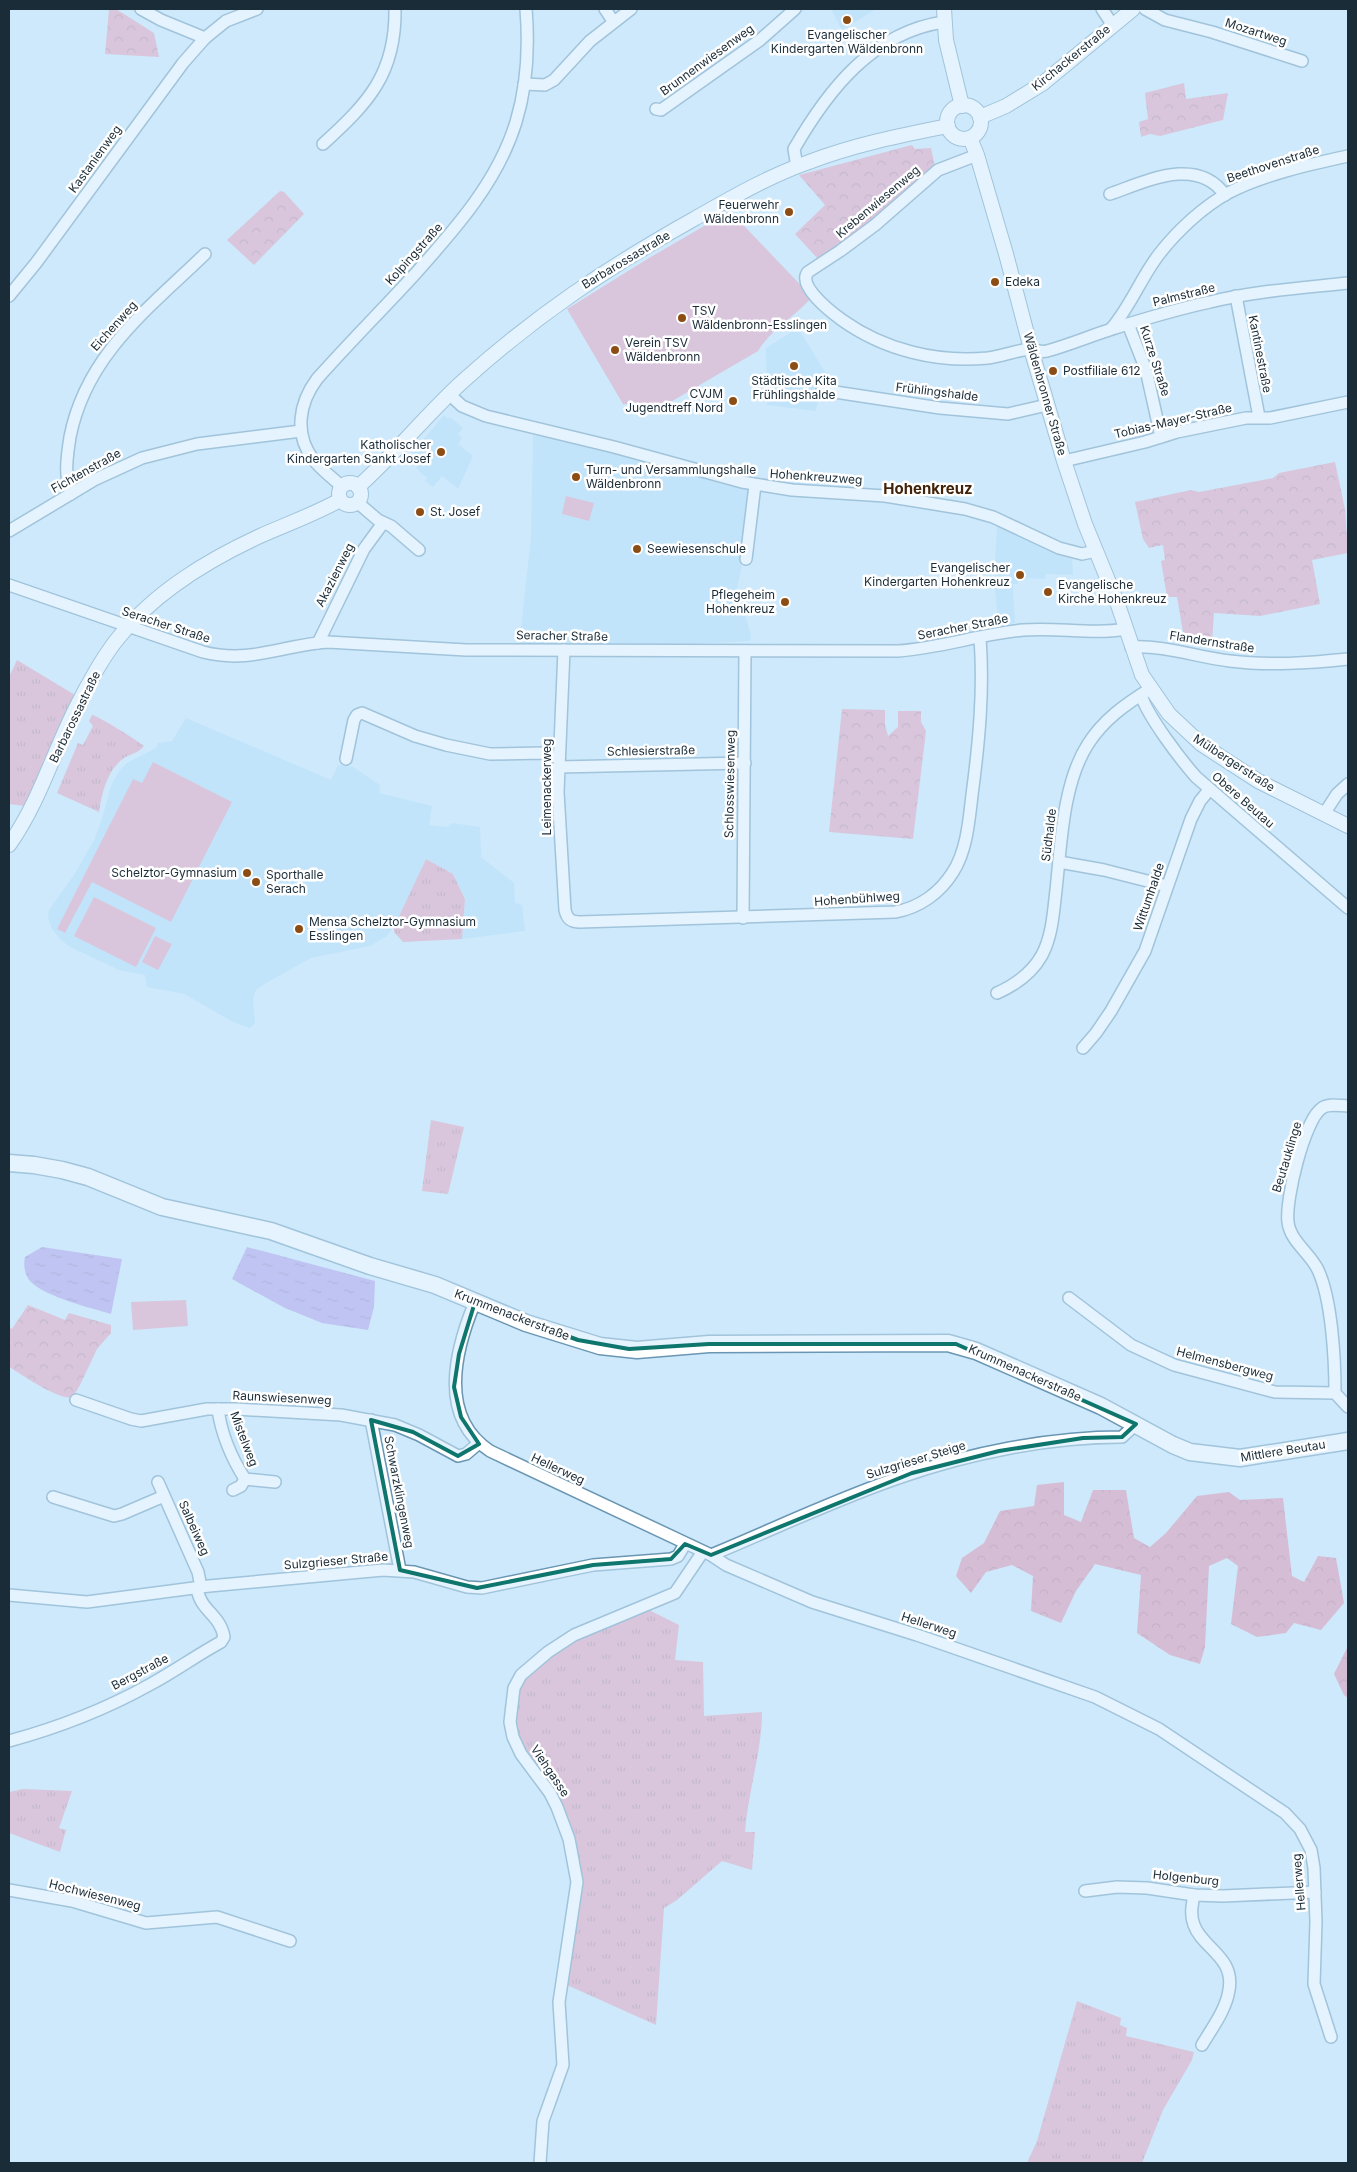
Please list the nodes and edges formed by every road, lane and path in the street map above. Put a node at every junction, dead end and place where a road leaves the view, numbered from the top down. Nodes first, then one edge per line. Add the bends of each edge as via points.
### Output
1 (141, 9) edge
2 (256, 9) edge
3 (395, 9) edge
4 (526, 9) edge
5 (605, 9) edge
6 (631, 9) edge
7 (796, 9) edge
8 (1102, 9) edge
9 (1132, 9) edge
10 (1145, 9) edge
11 (944, 16) edge
12 (614, 21) junction
13 (1112, 24) junction
14 (205, 38) junction
15 (1302, 61) dead end
16 (524, 84) junction
17 (962, 106) junction
18 (656, 109) dead end
19 (980, 117) junction
20 (948, 126) junction
21 (970, 138) junction
22 (323, 144) dead end
23 (977, 156) junction
24 (1348, 156) edge
25 (797, 167) junction
26 (1110, 194) dead end
27 (1225, 195) junction
28 (205, 254) dead end
29 (804, 279) joint
30 (1348, 283) edge
31 (9, 296) edge
32 (1134, 296) junction
33 (1236, 296) junction
34 (1147, 319) junction
35 (1128, 324) junction
36 (1111, 329) junction
37 (1031, 349) junction
38 (822, 390) dead end
39 (449, 394) junction
40 (1348, 402) edge
41 (1047, 405) junction
42 (1259, 417) junction
43 (301, 431) junction
44 (1161, 437) junction
45 (1064, 460) junction
46 (756, 486) junction
47 (358, 487) junction
48 (341, 493) junction
49 (71, 494) junction
50 (357, 502) junction
51 (382, 523) junction
52 (9, 531) edge
53 (419, 550) dead end
54 (1096, 551) junction
55 (746, 559) dead end
56 (9, 585) edge
57 (128, 627) junction
58 (1126, 629) junction
59 (980, 638) junction
60 (318, 643) junction
61 (1131, 647) junction
62 (564, 650) junction
63 (746, 650) junction
64 (1348, 659) edge
65 (1146, 692) junction
66 (346, 759) dead end
67 (558, 763) junction
68 (745, 763) junction
69 (1348, 784) edge
70 (1209, 790) junction
71 (1324, 814) junction
72 (1348, 826) edge
73 (9, 845) edge
74 (1059, 862) junction
75 (1167, 886) junction
76 (1348, 908) edge
77 (743, 918) junction
78 (571, 921) joint
79 (997, 993) dead end
80 (1084, 1048) dead end
81 (1348, 1106) edge
82 (9, 1163) edge
83 (1069, 1298) dead end
84 (475, 1302) junction
85 (1334, 1394) junction
86 (76, 1400) dead end
87 (1348, 1407) edge
88 (218, 1409) junction
89 (371, 1420) junction
90 (1136, 1424) junction
91 (1348, 1441) edge
92 (479, 1443) junction
93 (245, 1479) junction
94 (158, 1482) dead end
95 (275, 1482) dead end
96 (233, 1490) dead end
97 (164, 1496) junction
98 (52, 1497) dead end
99 (684, 1544) junction
100 (706, 1554) junction
101 (400, 1570) junction
102 (199, 1587) junction
103 (9, 1596) edge
104 (9, 1741) edge
105 (9, 1890) edge
106 (1085, 1891) dead end
107 (1315, 1892) junction
108 (1194, 1895) junction
109 (290, 1941) dead end
110 (1331, 2037) dead end
111 (1202, 2045) dead end
112 (540, 2163) edge

1 - 14 street
2 - 14 street, Kastanienweg via 226,22
3 - 22 street via 392,46 378,83 360,109
4 - 16 street, Kolpingstraße
5 - 12 street
6 - 12 street
7 - 18 street, Brunnenwiesenweg via 702,82 661,110
8 - 13 street
9 - 13 street, Kirchackerstraße
10 - 15 street, Mozartweg via 1165,20
11 - 17 street
11 - 25 street via 868,56 837,85 794,149
12 - 16 street via 590,41 554,80 541,86
13 - 19 street, Kirchackerstraße via 1042,84
14 - 31 street, Kastanienweg via 186,58
16 - 43 street, Kolpingstraße via 511,138 481,193 450,235 317,379 304,400
17 - 19 street via 974,108
17 - 20 street via 950,114
19 - 21 street via 980,129
20 - 21 street via 958,138
20 - 25 street, Barbarossastraße via 885,140
21 - 23 street, Wäldenbronner Straße
23 - 29 street, Krebenwiesenweg via 938,170 875,224 809,271
23 - 37 street, Wäldenbronner Straße
24 - 27 street, Beethovenstraße via 1283,173
25 - 39 street, Barbarossastraße via 741,193 599,275 548,311
26 - 27 street via 1145,180 1182,175 1207,178
27 - 32 street, Beethovenstraße via 1193,219 1168,244 1146,272
28 - 49 street, Eichenweg via 125,331 94,372 79,404 70,440 66,474
29 - 37 street, Palmstraße via 820,301 846,323 908,352 972,359
30 - 33 street, Palmstraße
32 - 34 street via 1135,309
32 - 36 street, Beethovenstraße
33 - 34 street, Palmstraße
33 - 42 street, Kantinestraße
34 - 35 street, Palmstraße
35 - 36 street, Palmstraße
35 - 44 street, Kurze Straße via 1146,370
36 - 37 street, Palmstraße via 1044,352
37 - 41 street, Wäldenbronner Straße
38 - 41 street, Frühlingshalde via 940,408 1008,414
39 - 46 street, Hohenkreuzweg via 466,408 491,418
39 - 47 street, Barbarossastraße
40 - 42 street, Tobias-Mayer-Straße via 1270,418
41 - 45 street, Wäldenbronner Straße
42 - 44 street, Tobias-Mayer-Straße
43 - 48 street, Kolpingstraße via 313,459
43 - 49 street, Fichtenstraße via 198,444 162,452 124,464
44 - 45 street, Tobias-Mayer-Straße
45 - 54 street, Wäldenbronner Straße
46 - 54 street, Hohenkreuzweg via 860,494 965,509 993,517 1059,548 1082,554
46 - 55 street
47 - 48 street, Barbarossastraße via 349,482
47 - 50 street via 361,494
48 - 50 street via 347,505
48 - 57 street, Barbarossastraße via 202,567 158,598
49 - 52 street, Fichtenstraße
50 - 51 street
51 - 53 street via 391,526
51 - 60 street, Akazienweg via 364,548
54 - 58 street, Wäldenbronner Straße
56 - 57 street, Seracher Straße
57 - 60 street, Seracher Straße via 203,652 233,657
57 - 73 street, Barbarossastraße via 95,673 29,812
58 - 59 street, Seracher Straße via 1036,629
58 - 61 street, Wäldenbronner Straße
59 - 63 street, Seracher Straße via 898,652
59 - 77 street, Hohenbühlweg via 982,690 970,809 962,853 944,884 920,904 895,912
60 - 62 street, Seracher Straße via 354,642 466,650
61 - 64 street, Flandernstraße via 1150,646 1211,659 1257,664
61 - 65 street, Mülbergerstraße
62 - 63 street, Seracher Straße
62 - 67 street, Leimenackerweg
63 - 68 street, Schlosswiesenweg
65 - 70 street, Obere Beutau via 1144,703 1180,757
65 - 71 street, Mülbergerstraße via 1207,748 1258,781
65 - 74 street, Südhalde via 1112,716 1084,750 1068,793
66 - 67 street, Schlesierstraße via 354,720 357,715 365,714 425,739 484,753 544,753
67 - 68 street, Schlesierstraße
67 - 78 street, Leimenackerweg via 565,910
68 - 77 street, Schlosswiesenweg
69 - 71 street via 1336,794
70 - 75 street, Wittumhalde via 1194,812
70 - 76 street, Obere Beutau
71 - 72 street, Mülbergerstraße
74 - 75 street
74 - 79 street, Südhalde via 1051,928 1043,954 1021,979
75 - 80 street, Wittumhalde via 1144,951
77 - 78 street, Hohenbühlweg
81 - 85 street, Beutauklinge via 1328,1106 1316,1115 1291,1185 1287,1213 1292,1235 1312,1259 1324,1286 1334,1350
82 - 84 main road, Krummenackerstraße via 62,1170 162,1207 271,1231 435,1285
83 - 85 street, Helmensbergweg via 1131,1345 1174,1365 1275,1392
84 - 90 main road, Krummenackerstraße via 564,1336 620,1349 728,1344 956,1344
84 - 92 street, Hellerweg via 459,1354 454,1388 463,1421
85 - 87 street
86 - 88 street, Raunswiesenweg via 141,1421
88 - 89 street, Raunswiesenweg via 328,1414
88 - 93 street, Mistelweg via 220,1423
89 - 92 street, Raunswiesenweg via 408,1430 458,1456 466,1454
89 - 101 street, Schwarzklingenweg
90 - 91 main road, Mittlere Beutau via 1182,1449 1234,1458
90 - 100 street, Sulzgrieser Steige via 1122,1437 1083,1438 999,1451 912,1473
92 - 99 street, Hellerweg via 512,1463
93 - 95 street, Mistelweg
93 - 96 street, Mistelweg
94 - 97 street, Salbeiweg
97 - 98 street via 116,1516
97 - 102 street, Salbeiweg via 198,1572
99 - 100 street, Hellerweg
99 - 101 street, Sulzgrieser Straße via 678,1556 672,1559 586,1566 482,1588
100 - 107 street, Hellerweg via 796,1596 1088,1694 1147,1722 1186,1745 1290,1818 1305,1835 1311,1850
100 - 112 street, Viehgasse via 675,1593 574,1635 521,1675 514,1688 510,1722 513,1737 552,1795 569,1839 578,1882 559,2002 563,2065 543,2121
101 - 102 street, Sulzgrieser Straße
102 - 103 street, Sulzgrieser Straße via 81,1602
102 - 104 street, Bergstraße via 200,1601 220,1623 224,1636 221,1642 153,1683 104,1707
105 - 109 street, Hochwiesenweg via 72,1901 146,1923 217,1917
106 - 108 street, Holgenburg via 1126,1887
107 - 108 street, Holgenburg
107 - 110 street, Hellerweg via 1314,1984
108 - 111 street via 1193,1924 1222,1960 1230,1985 1220,2014

